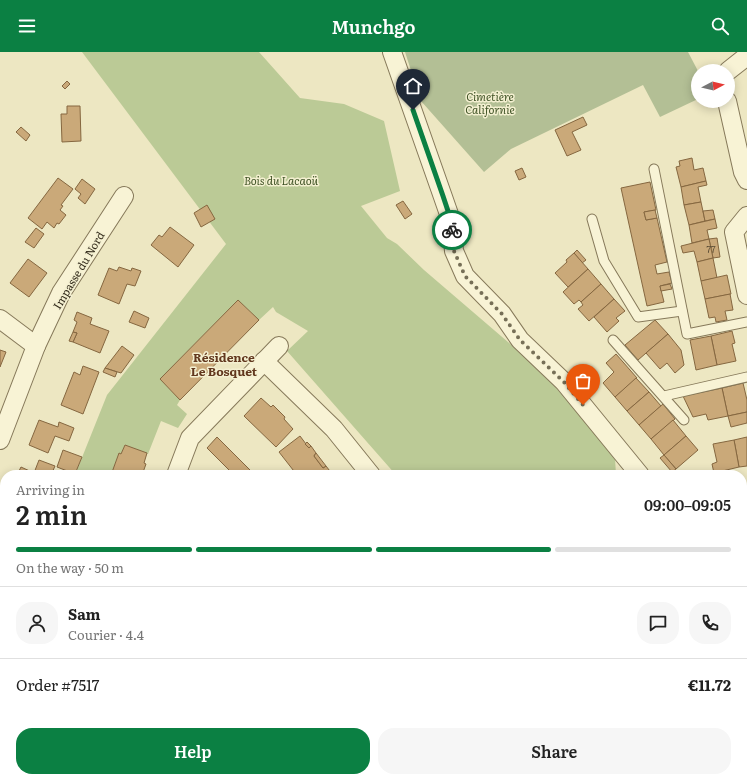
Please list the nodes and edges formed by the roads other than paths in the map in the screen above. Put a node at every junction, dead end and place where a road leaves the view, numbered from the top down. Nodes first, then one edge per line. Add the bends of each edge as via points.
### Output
1 (392, 52) edge
2 (747, 56) edge
3 (735, 65) edge
4 (729, 108) edge
5 (654, 169) dead end
6 (747, 180) edge
7 (124, 196) dead end
8 (747, 216) edge
9 (592, 220) dead end
10 (747, 295) edge
11 (682, 311) junction
12 (0, 319) edge
13 (747, 322) edge
14 (614, 340) dead end
15 (36, 346) junction
16 (279, 346) dead end
17 (264, 361) junction
18 (747, 377) edge
19 (664, 396) junction
20 (684, 420) dead end
21 (0, 440) edge
22 (178, 470) edge
23 (367, 470) edge
24 (636, 470) edge

1 - 24 street via 451,220 454,251 465,276 502,314 520,340 564,382
2 - 3 street
4 - 6 street
5 - 11 lane
7 - 15 street, Impasse du Nord via 61,293
8 - 10 street via 734,232
9 - 11 lane via 604,261 638,317
11 - 13 lane via 687,334
12 - 15 street
14 - 19 lane
15 - 21 street, Impasse du Nord
16 - 17 street
17 - 22 street via 190,438
17 - 23 street via 334,429
18 - 19 lane
19 - 20 lane

